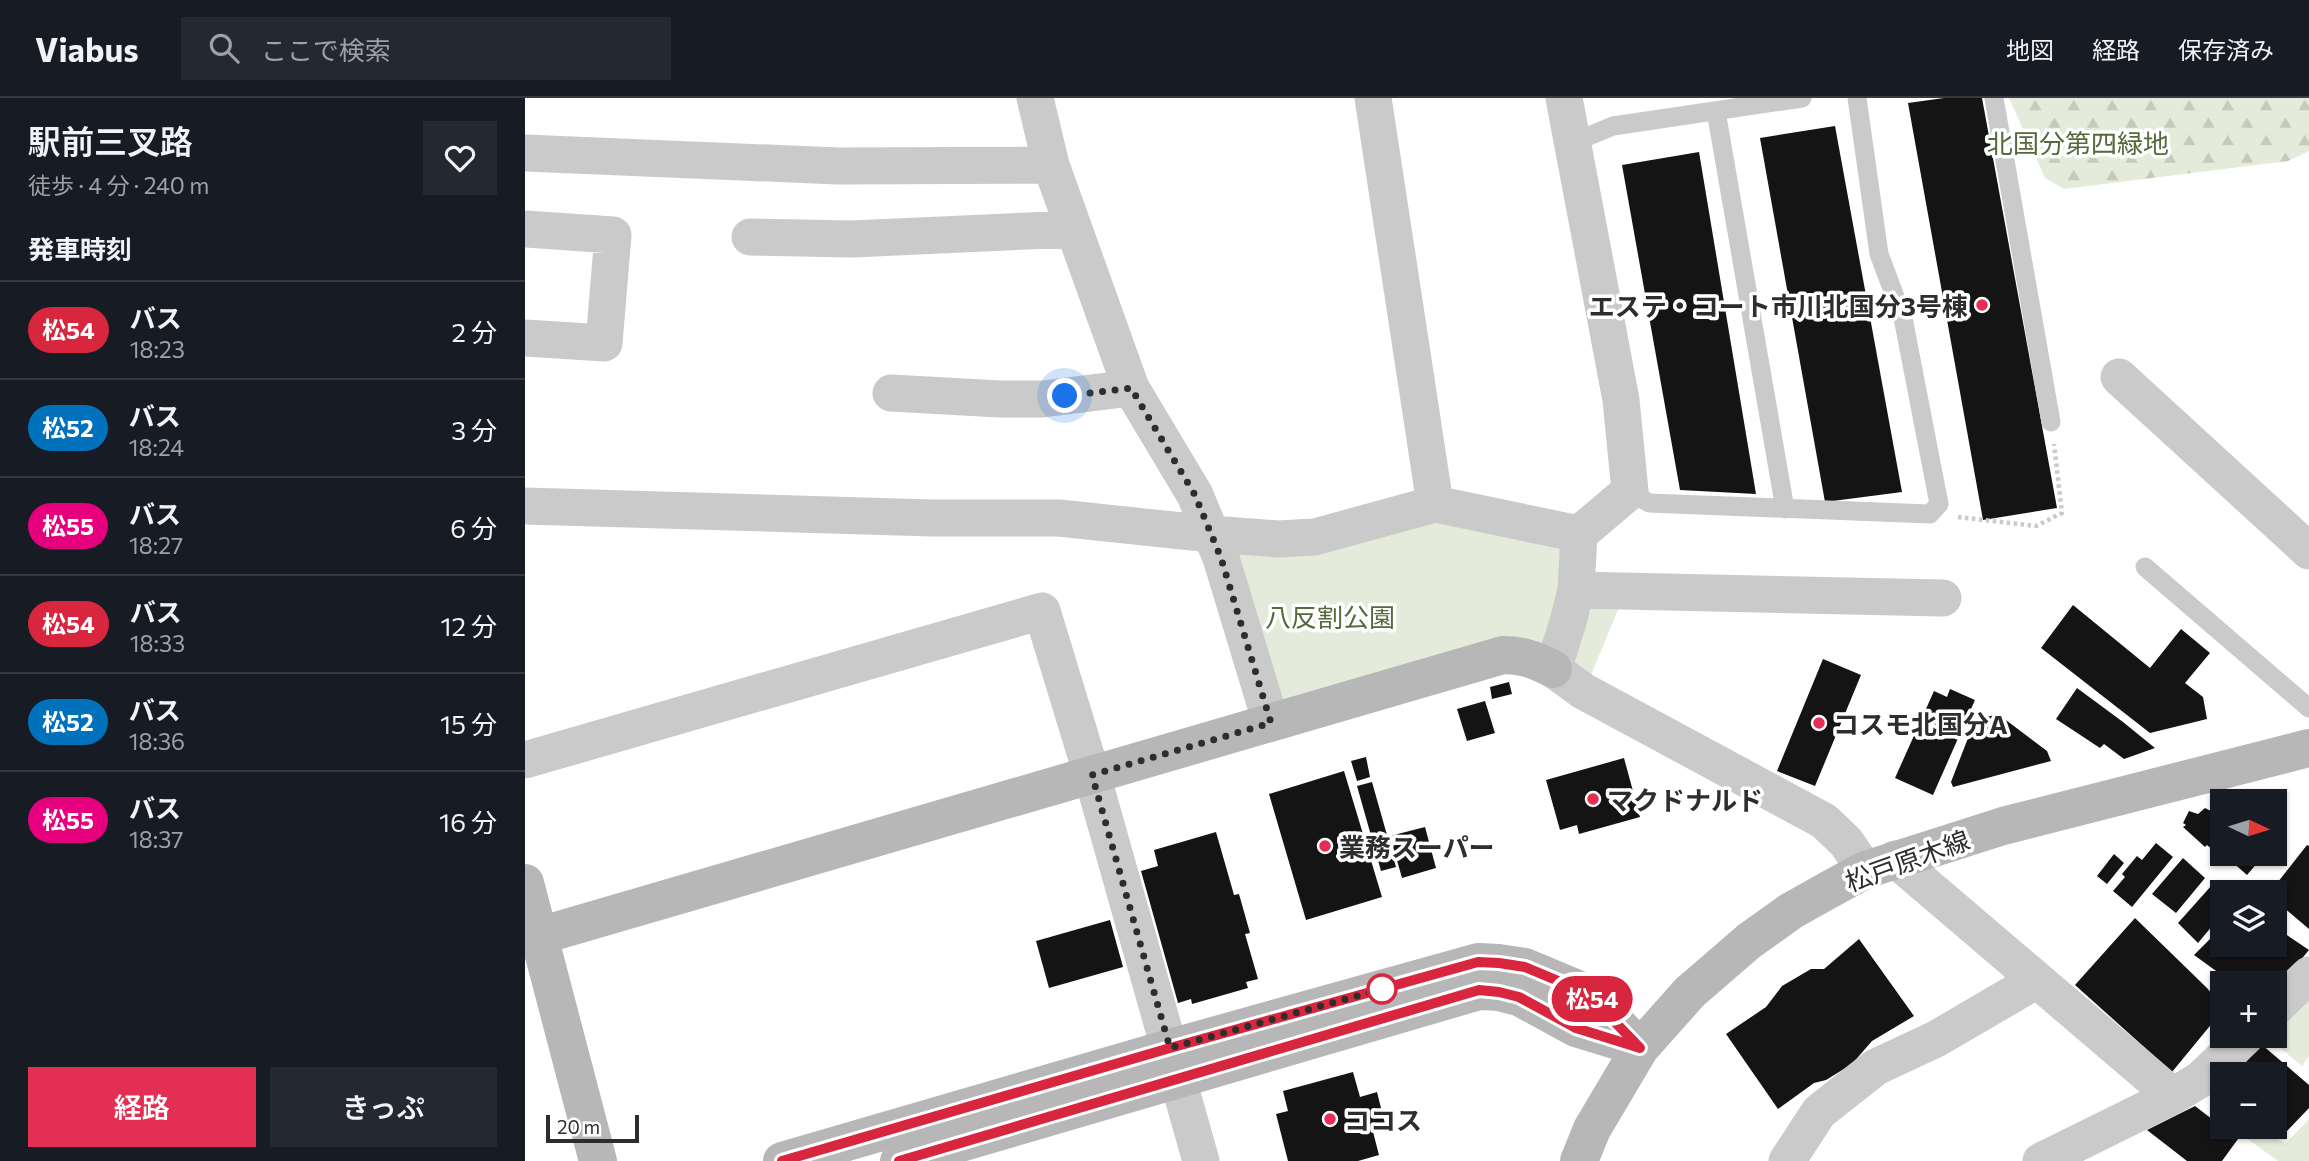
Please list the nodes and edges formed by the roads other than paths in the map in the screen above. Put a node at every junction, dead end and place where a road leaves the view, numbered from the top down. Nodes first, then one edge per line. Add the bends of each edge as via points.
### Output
1 (1035, 98) edge
2 (1373, 98) edge
3 (1563, 98) edge
4 (1802, 98) edge
5 (1857, 98) edge
6 (1994, 98) edge
7 (1716, 111) junction
8 (1572, 143) junction
9 (525, 153) edge
10 (1051, 165) junction
11 (525, 229) edge
12 (1073, 229) junction
13 (750, 237) dead end
14 (525, 338) edge
15 (2119, 377) dead end
16 (1131, 388) junction
17 (891, 393) dead end
18 (2051, 422) road end
19 (1630, 491) junction
20 (1435, 504) junction
21 (525, 506) edge
22 (1785, 509) junction
23 (1211, 534) junction
24 (1579, 534) junction
25 (2309, 551) edge
26 (2145, 567) dead end
27 (1576, 590) junction
28 (1943, 598) dead end
29 (1553, 669) junction
30 (2309, 708) edge
31 (1271, 723) junction
32 (2309, 748) edge
33 (525, 760) edge
34 (1092, 775) junction
35 (1880, 865) junction
36 (525, 883) edge
37 (532, 938) edge
38 (2308, 977) edge
39 (2037, 980) junction
40 (2287, 997) edge
41 (1640, 1048) junction
42 (2233, 1048) edge
43 (1174, 1064) junction
44 (2173, 1096) junction
45 (599, 1161) edge
46 (782, 1161) edge
47 (899, 1161) edge
48 (1201, 1161) edge
49 (1579, 1161) edge
50 (1787, 1161) edge
51 (2041, 1161) edge

1 - 10 street
2 - 20 street
3 - 8 street
4 - 7 lane
5 - 22 lane via 1879,254 1903,318 1939,503 1930,514
6 - 18 lane
7 - 8 lane via 1613,127
7 - 22 lane
8 - 19 street via 1621,400
9 - 10 street via 838,166
10 - 12 street
11 - 14 street via 613,235 604,343
12 - 13 street via 852,239
12 - 16 street
15 - 25 street
16 - 17 street via 1043,399
16 - 23 street via 1195,495
19 - 22 lane via 1649,503
19 - 24 street
20 - 23 street via 1315,537
20 - 24 street
21 - 23 street via 1059,518
23 - 31 street
24 - 27 street
26 - 30 lane
27 - 28 street
27 - 29 street
29 - 31 street via 1518,655 1503,655
29 - 35 street via 1583,691 1824,821
31 - 34 street
32 - 35 street, 松戸原木線 via 2003,826
33 - 34 street via 1042,611
34 - 37 street
34 - 43 street
35 - 39 street
35 - 41 street, 松戸原木線 via 1791,912 1749,941 1690,992
36 - 37 street
37 - 45 street
38 - 40 street
39 - 44 street
39 - 50 street via 1876,1068 1819,1112
41 - 43 street via 1587,993 1525,967 1478,962
41 - 49 street, 松戸原木線 via 1592,1129
42 - 44 street via 2201,1079
43 - 46 street
43 - 47 street
43 - 48 street
44 - 51 street

